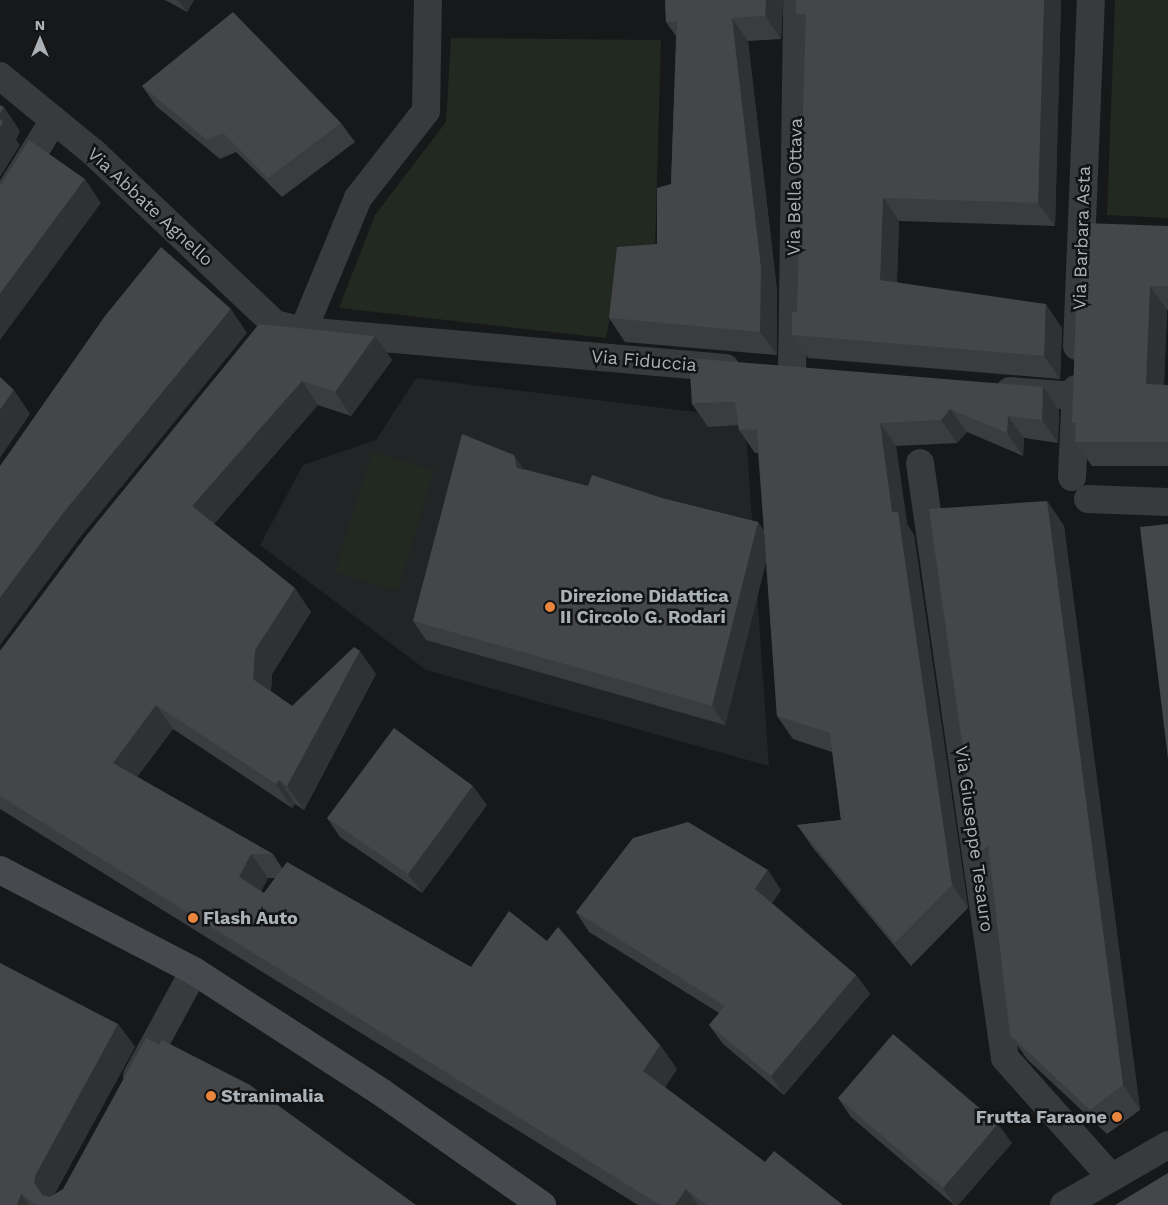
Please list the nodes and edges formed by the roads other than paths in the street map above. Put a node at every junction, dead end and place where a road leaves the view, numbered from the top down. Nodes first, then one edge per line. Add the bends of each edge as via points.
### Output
1 (428, 0) edge
2 (797, 0) edge
3 (1092, 0) edge
4 (0, 76) edge
5 (54, 120) junction
6 (0, 207) edge
7 (178, 234) junction
8 (161, 258) edge
9 (275, 324) junction
10 (303, 330) junction
11 (257, 346) edge
12 (792, 374) junction
13 (821, 376) edge
14 (987, 389) edge
15 (1075, 396) junction
16 (920, 463) dead end
17 (1072, 476) dead end
18 (1088, 499) dead end
19 (1168, 502) edge
20 (0, 870) edge
21 (194, 971) junction
22 (123, 1101) edge
23 (1168, 1145) edge
24 (1111, 1177) junction
25 (542, 1205) edge
26 (1064, 1205) edge

1 - 10 street via 426,110 358,198
2 - 12 street, Via Bella Ottava
3 - 15 street, Via Barbara Asta
4 - 5 street, Via Abbate Agnello
5 - 6 street
5 - 7 street, Via Abbate Agnello via 93,152
7 - 8 street
7 - 9 street, Via Abbate Agnello
9 - 10 street
9 - 11 street
10 - 12 street, Via Fiduccia
12 - 13 street, Via Fiduccia
14 - 15 street
15 - 17 street, Via Barbara Asta
16 - 24 street, Via Giuseppe Tesauro via 1005,1058
18 - 19 street
20 - 21 main road
21 - 22 street
21 - 25 main road via 381,1092
23 - 24 street
24 - 26 street

